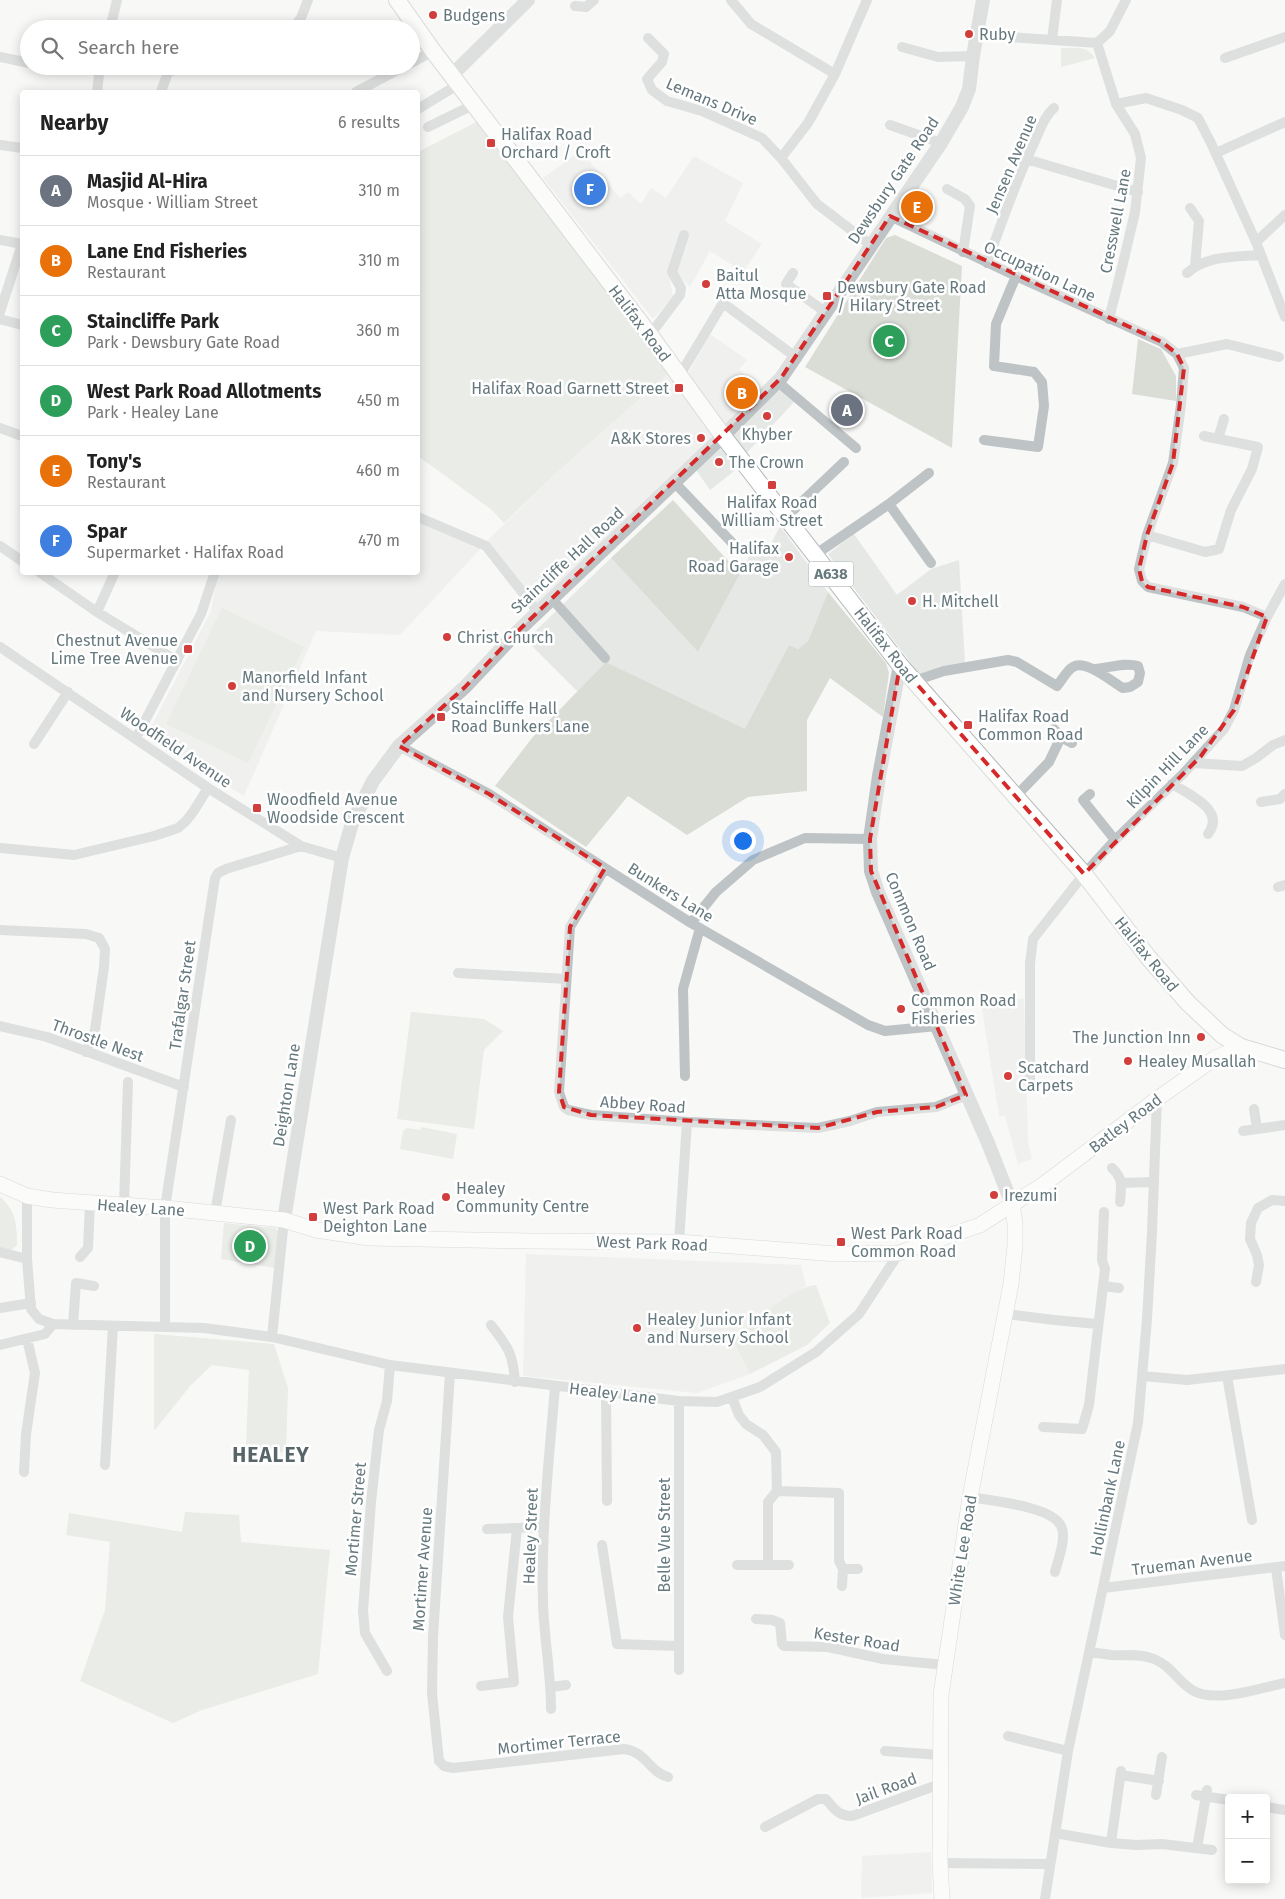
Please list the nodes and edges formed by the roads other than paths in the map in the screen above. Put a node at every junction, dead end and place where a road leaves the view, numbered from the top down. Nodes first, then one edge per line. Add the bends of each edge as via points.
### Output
1 (117, 0) edge
2 (308, 0) edge
3 (397, 0) edge
4 (528, 0) edge
5 (594, 0) edge
6 (732, 0) edge
7 (868, 0) edge
8 (983, 0) edge
9 (1057, 0) edge
10 (1126, 0) edge
11 (575, 6) dead end
12 (112, 20) edge
13 (299, 20) edge
14 (411, 20) edge
15 (420, 33) edge
16 (977, 35) junction
17 (1285, 37) edge
18 (648, 38) dead end
19 (1052, 40) junction
20 (1097, 43) junction
21 (902, 47) dead end
22 (433, 51) junction
23 (973, 56) junction
24 (0, 57) edge
25 (420, 58) edge
26 (1225, 58) dead end
27 (20, 61) edge
28 (835, 74) junction
29 (99, 75) edge
30 (167, 75) edge
31 (388, 75) edge
32 (455, 79) junction
33 (97, 90) edge
34 (162, 90) edge
35 (360, 90) edge
36 (1116, 104) junction
37 (474, 105) junction
38 (420, 106) edge
39 (1054, 108) dead end
40 (1285, 122) edge
41 (890, 126) dead end
42 (428, 127) dead end
43 (941, 143) junction
44 (0, 145) edge
45 (20, 148) edge
46 (1216, 153) junction
47 (781, 158) junction
48 (1026, 159) junction
49 (947, 189) dead end
50 (1138, 192) junction
51 (1190, 208) dead end
52 (1285, 215) edge
53 (890, 216) junction
54 (684, 235) dead end
55 (0, 240) edge
56 (1256, 242) junction
57 (20, 244) edge
58 (871, 245) junction
59 (20, 250) edge
60 (963, 252) junction
61 (1261, 255) junction
62 (987, 263) junction
63 (794, 273) dead end
64 (1016, 276) junction
65 (0, 312) edge
66 (827, 313) junction
67 (1285, 317) edge
68 (0, 319) edge
69 (1109, 319) junction
70 (20, 324) edge
71 (650, 335) junction
72 (1177, 354) junction
73 (1279, 357) dead end
74 (797, 358) junction
75 (680, 375) junction
76 (778, 382) junction
77 (1224, 419) dead end
78 (0, 428) edge
79 (20, 435) edge
80 (723, 436) junction
81 (1204, 436) dead end
82 (1218, 439) junction
83 (984, 440) dead end
84 (856, 448) dead end
85 (844, 462) dead end
86 (930, 473) dead end
87 (674, 482) junction
88 (889, 504) junction
89 (787, 516) junction
90 (420, 518) edge
91 (1147, 535) junction
92 (0, 546) edge
93 (740, 551) dead end
94 (816, 554) junction
95 (20, 561) edge
96 (931, 563) dead end
97 (43, 575) edge
98 (114, 575) edge
99 (214, 575) edge
100 (1285, 584) edge
101 (552, 599) junction
102 (97, 612) junction
103 (538, 612) junction
104 (1267, 617) junction
105 (0, 647) edge
106 (605, 658) dead end
107 (178, 661) junction
108 (900, 665) junction
109 (1095, 669) dead end
110 (914, 681) junction
111 (68, 692) junction
112 (136, 738) junction
113 (1285, 740) edge
114 (1072, 743) dead end
115 (34, 744) dead end
116 (399, 746) junction
117 (1193, 763) junction
118 (1172, 784) junction
119 (208, 788) junction
120 (1090, 794) dead end
121 (1285, 794) edge
122 (1016, 796) junction
123 (1261, 802) dead end
124 (1208, 834) dead end
125 (870, 839) junction
126 (1115, 840) junction
127 (301, 846) junction
128 (0, 848) edge
129 (342, 858) junction
130 (605, 868) junction
131 (1084, 874) junction
132 (695, 926) junction
133 (0, 930) edge
134 (458, 973) dead end
135 (566, 979) junction
136 (0, 1026) edge
137 (937, 1026) junction
138 (1241, 1047) junction
139 (86, 1052) junction
140 (1285, 1060) edge
141 (685, 1076) dead end
142 (1030, 1078) dead end
143 (128, 1082) dead end
144 (184, 1087) junction
145 (966, 1095) junction
146 (1157, 1099) junction
147 (1254, 1109) dead end
148 (231, 1120) dead end
149 (687, 1122) junction
150 (1285, 1125) edge
151 (1257, 1129) junction
152 (1243, 1131) dead end
153 (1112, 1168) dead end
154 (1154, 1182) junction
155 (1121, 1183) junction
156 (0, 1184) edge
157 (27, 1196) junction
158 (1285, 1201) edge
159 (1120, 1202) dead end
160 (90, 1203) junction
161 (1012, 1204) junction
162 (124, 1205) junction
163 (165, 1208) junction
164 (1104, 1212) dead end
165 (215, 1213) junction
166 (284, 1220) junction
167 (679, 1242) junction
168 (0, 1252) edge
169 (899, 1253) junction
170 (80, 1257) dead end
171 (27, 1260) junction
172 (1256, 1282) dead end
173 (94, 1286) dead end
174 (1103, 1286) junction
175 (1119, 1288) dead end
176 (31, 1303) junction
177 (0, 1308) edge
178 (1006, 1314) junction
179 (53, 1324) junction
180 (1098, 1324) junction
181 (73, 1325) junction
182 (491, 1325) dead end
183 (113, 1326) junction
184 (165, 1327) junction
185 (272, 1337) junction
186 (27, 1339) junction
187 (0, 1345) edge
188 (390, 1365) junction
189 (1285, 1369) edge
190 (450, 1373) junction
191 (1142, 1376) junction
192 (1227, 1376) junction
193 (515, 1382) junction
194 (555, 1387) junction
195 (606, 1392) junction
196 (732, 1397) junction
197 (679, 1401) junction
198 (1043, 1428) dead end
199 (105, 1465) dead end
200 (24, 1472) dead end
201 (778, 1491) junction
202 (970, 1497) junction
203 (607, 1501) dead end
204 (1252, 1520) dead end
205 (544, 1527) junction
206 (517, 1528) junction
207 (487, 1529) dead end
208 (602, 1545) dead end
209 (789, 1564) dead end
210 (737, 1565) dead end
211 (768, 1565) junction
212 (1280, 1566) edge
213 (843, 1569) junction
214 (858, 1569) dead end
215 (1055, 1572) dead end
216 (842, 1586) dead end
217 (1103, 1588) junction
218 (756, 1619) dead end
219 (1285, 1635) edge
220 (678, 1646) junction
221 (1089, 1652) junction
222 (945, 1665) junction
223 (679, 1670) dead end
224 (387, 1671) dead end
225 (1285, 1683) edge
226 (566, 1685) dead end
227 (481, 1686) dead end
228 (551, 1686) junction
229 (551, 1709) dead end
230 (1008, 1736) dead end
231 (885, 1751) dead end
232 (1068, 1752) junction
233 (940, 1755) junction
234 (1162, 1757) dead end
235 (444, 1766) joint
236 (668, 1777) dead end
237 (1159, 1781) junction
238 (940, 1784) junction
239 (1156, 1795) dead end
240 (1225, 1799) edge
241 (1270, 1808) edge
242 (1285, 1810) edge
243 (765, 1827) dead end
244 (1054, 1832) junction
245 (1111, 1843) junction
246 (1197, 1848) junction
247 (1212, 1850) dead end
248 (940, 1863) junction
249 (1050, 1864) junction
250 (942, 1899) edge
251 (1045, 1899) edge

1 - 12 street
2 - 13 street
3 - 14 main road, Halifax Road / A638
4 - 32 street
5 - 11 street via 586,7
6 - 28 street via 751,24
7 - 28 street
8 - 16 street, Dewsbury Gate Road
9 - 19 street
10 - 20 street via 1110,30
15 - 22 main road, Halifax Road / A638
16 - 19 street
16 - 23 street, Dewsbury Gate Road
17 - 26 street
18 - 47 street, Lemans Drive via 664,54 662,62 647,79 652,90 667,101 702,111 762,138
19 - 20 street
20 - 36 street, Cresswell Lane
21 - 23 street via 938,57
22 - 25 street
22 - 32 main road, Halifax Road / A638
23 - 43 street, Dewsbury Gate Road via 969,90
24 - 27 street
28 - 47 street via 808,124
29 - 33 street
30 - 34 street
31 - 35 street
32 - 37 main road, Halifax Road / A638
32 - 38 street
36 - 46 street via 1146,98 1182,110 1198,118
36 - 50 street, Cresswell Lane via 1135,134 1141,158
37 - 42 street
37 - 71 main road, Halifax Road / A638
39 - 48 street, Jensen Avenue
40 - 46 street
41 - 43 street
43 - 53 street, Dewsbury Gate Road
44 - 45 street
46 - 56 street
47 - 58 street, Lemans Drive via 816,204
48 - 50 street
48 - 62 street, Jensen Avenue
49 - 60 street via 965,199 970,206
50 - 69 street, Cresswell Lane
51 - 61 street via 1199,221 1191,270 1207,260
52 - 56 street
53 - 58 street, Dewsbury Gate Road
53 - 60 street, Occupation Lane
54 - 71 street via 672,272 681,288 680,295
55 - 57 street
56 - 61 street
58 - 66 street, Dewsbury Gate Road
59 - 65 street
60 - 62 street, Occupation Lane
61 - 67 street
62 - 64 street, Occupation Lane
63 - 66 street via 786,284
64 - 69 street, Occupation Lane
64 - 83 street via 996,324 994,366 1034,372 1042,382 1044,406 1038,448
66 - 74 street, Dewsbury Gate Road
68 - 70 street
69 - 72 street, Occupation Lane via 1162,342
71 - 75 main road, Halifax Road / A638
72 - 73 street via 1227,344
72 - 91 street via 1184,368 1173,463
74 - 75 street via 723,303
74 - 76 street, Dewsbury Gate Road
75 - 80 main road, Halifax Road / A638
76 - 80 street, Dewsbury Gate Road
76 - 84 street
77 - 82 street
78 - 79 street
80 - 87 street, Staincliffe Hall Road
80 - 89 main road, Halifax Road / A638
81 - 82 street
82 - 91 street via 1259,442 1252,469 1231,510 1219,549 1205,552
85 - 89 street
86 - 88 street
87 - 93 street
87 - 101 street, Staincliffe Hall Road
88 - 94 street
88 - 96 street
89 - 94 main road, Halifax Road / A638
90 - 103 street via 486,546
91 - 104 street via 1139,569 1142,581 1148,587 1243,607
92 - 95 street
94 - 108 main road, Halifax Road / A638
97 - 102 street
98 - 102 street
99 - 107 street via 201,614
100 - 104 street, Kilpin Hill Lane
101 - 103 street, Staincliffe Hall Road
101 - 106 street
102 - 107 street
103 - 116 street, Staincliffe Hall Road via 465,687
104 - 117 street, Kilpin Hill Lane via 1250,655 1234,710 1224,729
105 - 111 street, Woodfield Avenue
107 - 112 street
108 - 110 main road, Halifax Road / A638
108 - 125 street, Common Road
109 - 110 street via 1081,665 1072,667 1057,686 1008,660 944,671
110 - 122 main road, Halifax Road / A638
111 - 112 street, Woodfield Avenue
111 - 115 street
112 - 119 street, Woodfield Avenue
113 - 117 street via 1242,766
114 - 122 street via 1058,733 1049,762
116 - 129 street, Staincliffe Hall Road via 373,781 352,823
116 - 130 street, Bunkers Lane via 489,794
117 - 118 street, Kilpin Hill Lane
118 - 124 street via 1210,810 1214,827
118 - 126 street, Kilpin Hill Lane
119 - 127 street, Woodfield Avenue
119 - 128 street via 186,821 178,828 159,835 74,855
120 - 126 street via 1083,800
121 - 123 street via 1280,800
122 - 131 main road, Halifax Road / A638
125 - 132 street via 805,838 753,860 716,892
125 - 137 street, Common Road via 871,871 876,885
126 - 131 street, Kilpin Hill Lane
127 - 129 street, Woodfield Avenue
127 - 144 street, Trafalgar Street via 226,868 215,878
129 - 166 street, Deighton Lane
130 - 132 street, Bunkers Lane
130 - 135 street, Abbey Road via 570,927
131 - 138 main road, Halifax Road / A638 via 1188,1003 1222,1036
131 - 142 street, Kilpin Hill Lane via 1033,939
132 - 137 street, Bunkers Lane via 868,1025 885,1031
132 - 141 street via 684,989
133 - 139 street via 86,934 99,938 105,949 104,967 95,1030
134 - 135 street
135 - 149 street, Abbey Road via 559,1092 564,1107 591,1115
136 - 139 street, Throstle Nest via 47,1037
137 - 145 street, Common Road
138 - 140 main road, A638
138 - 146 main road, Batley Road via 1216,1058
139 - 144 street, Throstle Nest
143 - 162 street
144 - 163 street, Trafalgar Street
145 - 149 street, Abbey Road via 936,1107 877,1112 818,1128
145 - 161 street, Common Road
146 - 154 street, Hollinbank Lane
146 - 161 main road, Batley Road via 1044,1184
147 - 151 street
148 - 165 street
149 - 167 street
150 - 151 street
151 - 152 street
153 - 155 street via 1120,1175
154 - 155 street
154 - 191 street, Hollinbank Lane
155 - 159 street
156 - 157 main road, Healey Lane
157 - 160 main road, Healey Lane
157 - 171 street
158 - 172 street via 1272,1200 1258,1208 1251,1223 1250,1239 1259,1265
160 - 162 main road, Healey Lane
160 - 170 street via 88,1248
161 - 169 main road, West Park Road via 980,1225
161 - 178 main road, White Lee Road via 1015,1246
162 - 163 main road, Healey Lane
163 - 165 main road, Healey Lane
163 - 184 street, Trafalgar Street
164 - 174 street
165 - 166 main road, Healey Lane
166 - 167 main road, West Park Road via 316,1230 369,1238
166 - 185 street, Deighton Lane
167 - 169 main road, West Park Road via 836,1254
168 - 171 street
169 - 196 street, Healey Lane via 859,1314 816,1352 760,1387
171 - 176 street
173 - 181 street via 76,1283
174 - 175 street
174 - 180 street
176 - 177 street
176 - 179 street via 38,1319
178 - 180 street
178 - 202 main road, White Lee Road
179 - 181 street, Healey Lane
179 - 186 street via 45,1334
180 - 198 street via 1089,1405 1082,1429
181 - 183 street, Healey Lane
182 - 193 street via 508,1346 514,1362
183 - 184 street, Healey Lane
183 - 199 street
184 - 185 street, Healey Lane via 204,1328
185 - 188 street, Healey Lane
186 - 187 street
186 - 200 street via 35,1373
188 - 190 street, Healey Lane
188 - 224 street, Mortimer Street via 370,1502 363,1611 365,1633
189 - 192 street
190 - 193 street, Healey Lane
190 - 235 street, Mortimer Avenue via 432,1665 439,1761
191 - 192 street via 1187,1380
191 - 217 street, Hollinbank Lane via 1138,1423
192 - 204 street
193 - 194 street, Healey Lane
194 - 195 street, Healey Lane
194 - 205 street, Healey Street
195 - 197 street, Healey Lane
195 - 203 street
196 - 197 street, Healey Lane via 717,1402
196 - 201 street via 746,1424 763,1436 776,1452
197 - 220 street, Belle Vue Street
201 - 211 street via 768,1502
201 - 213 street via 839,1493 839,1561
202 - 215 street via 1039,1510 1054,1516 1063,1537
202 - 222 main road, White Lee Road
205 - 206 street
205 - 228 street, Healey Street via 543,1604
206 - 207 street
206 - 227 street via 508,1617 514,1682
208 - 220 street via 617,1644
209 - 211 street
210 - 211 street
212 - 217 street, Trueman Avenue
212 - 219 street
213 - 214 street
213 - 216 street
217 - 221 street, Hollinbank Lane
218 - 222 street, Kester Road via 780,1623 784,1646 828,1647 883,1659
220 - 223 street, Belle Vue Street
221 - 225 street via 1152,1658 1168,1666 1192,1691 1207,1696 1223,1696
221 - 232 street, Hollinbank Lane
222 - 233 main road, White Lee Road
226 - 228 street
228 - 229 street, Healey Street
230 - 232 street
231 - 233 street, Jail Road
232 - 244 street, Hollinbank Lane
233 - 238 main road, White Lee Road
234 - 237 street
235 - 236 street, Mortimer Terrace via 453,1768 624,1749 642,1755 659,1774
237 - 239 street
237 - 245 street via 1121,1773
238 - 243 street, Jail Road via 852,1816 841,1814 826,1800 818,1799
238 - 248 main road, White Lee Road
240 - 246 street via 1203,1794
241 - 242 street
244 - 245 street
244 - 249 street, Hollinbank Lane
245 - 246 street
246 - 247 street
248 - 249 street
248 - 250 main road, White Lee Road
249 - 251 street, Hollinbank Lane

